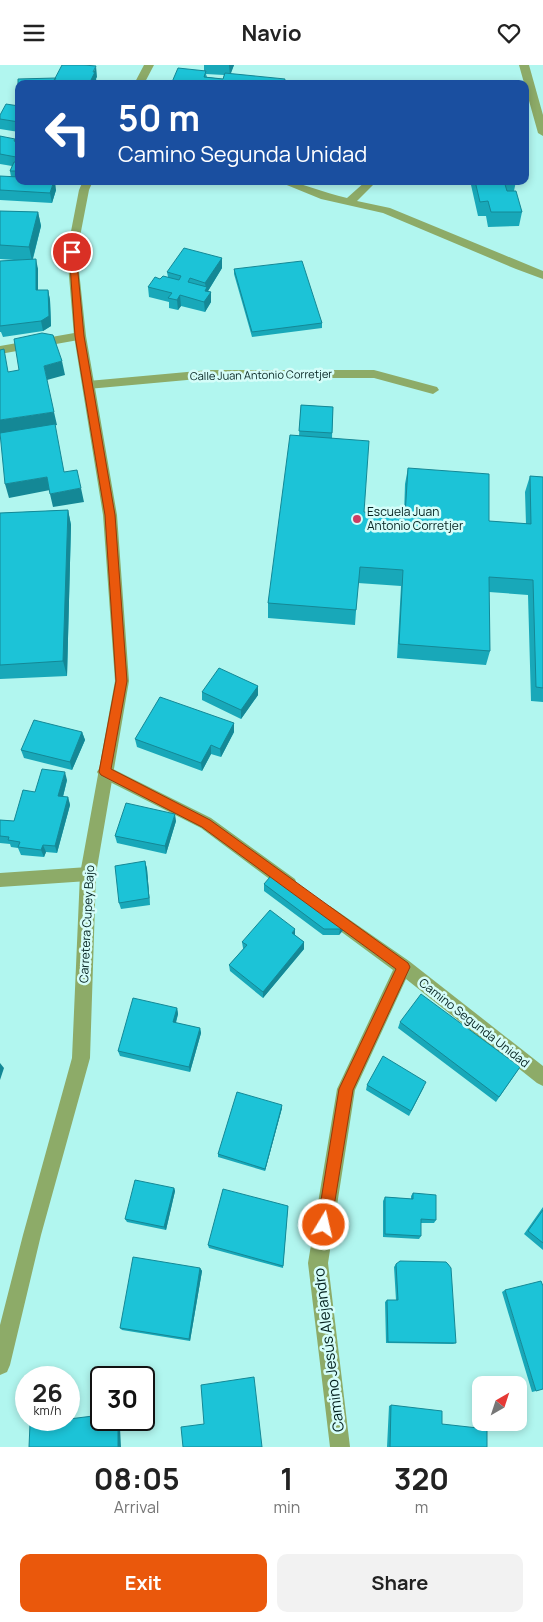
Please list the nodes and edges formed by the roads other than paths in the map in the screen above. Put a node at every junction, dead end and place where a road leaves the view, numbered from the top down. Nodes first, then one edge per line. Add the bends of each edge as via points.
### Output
1 (149, 65) edge
2 (524, 65) edge
3 (141, 80) edge
4 (528, 80) edge
5 (529, 83) edge
6 (543, 133) edge
7 (86, 185) edge
8 (292, 185) edge
9 (368, 185) edge
10 (349, 202) junction
11 (543, 275) edge
12 (80, 336) junction
13 (0, 350) edge
14 (88, 385) junction
15 (432, 391) dead end
16 (105, 772) junction
17 (88, 875) junction
18 (0, 880) edge
19 (300, 892) edge
20 (316, 904) edge
21 (403, 967) junction
22 (543, 1077) edge
23 (0, 1365) edge
24 (340, 1447) edge

1 - 3 street
2 - 4 street
5 - 6 street
7 - 12 street, Carretera Cupey Bajo via 72,252
8 - 10 street
9 - 10 street
10 - 11 street via 386,210
12 - 13 street
12 - 14 street, Carretera Cupey Bajo
14 - 15 street, Calle Juan Antonio Corretjer via 209,374 374,374
14 - 16 street, Carretera Cupey Bajo via 110,515 122,681
16 - 17 street, Carretera Cupey Bajo
16 - 19 street via 206,823
17 - 18 street
17 - 23 street, Carretera Cupey Bajo via 82,1057 32,1235
20 - 21 street, Camino Segunda Unidad
21 - 22 street, Camino Segunda Unidad
21 - 24 street, Camino Jesús Alejandro via 346,1089 318,1263

